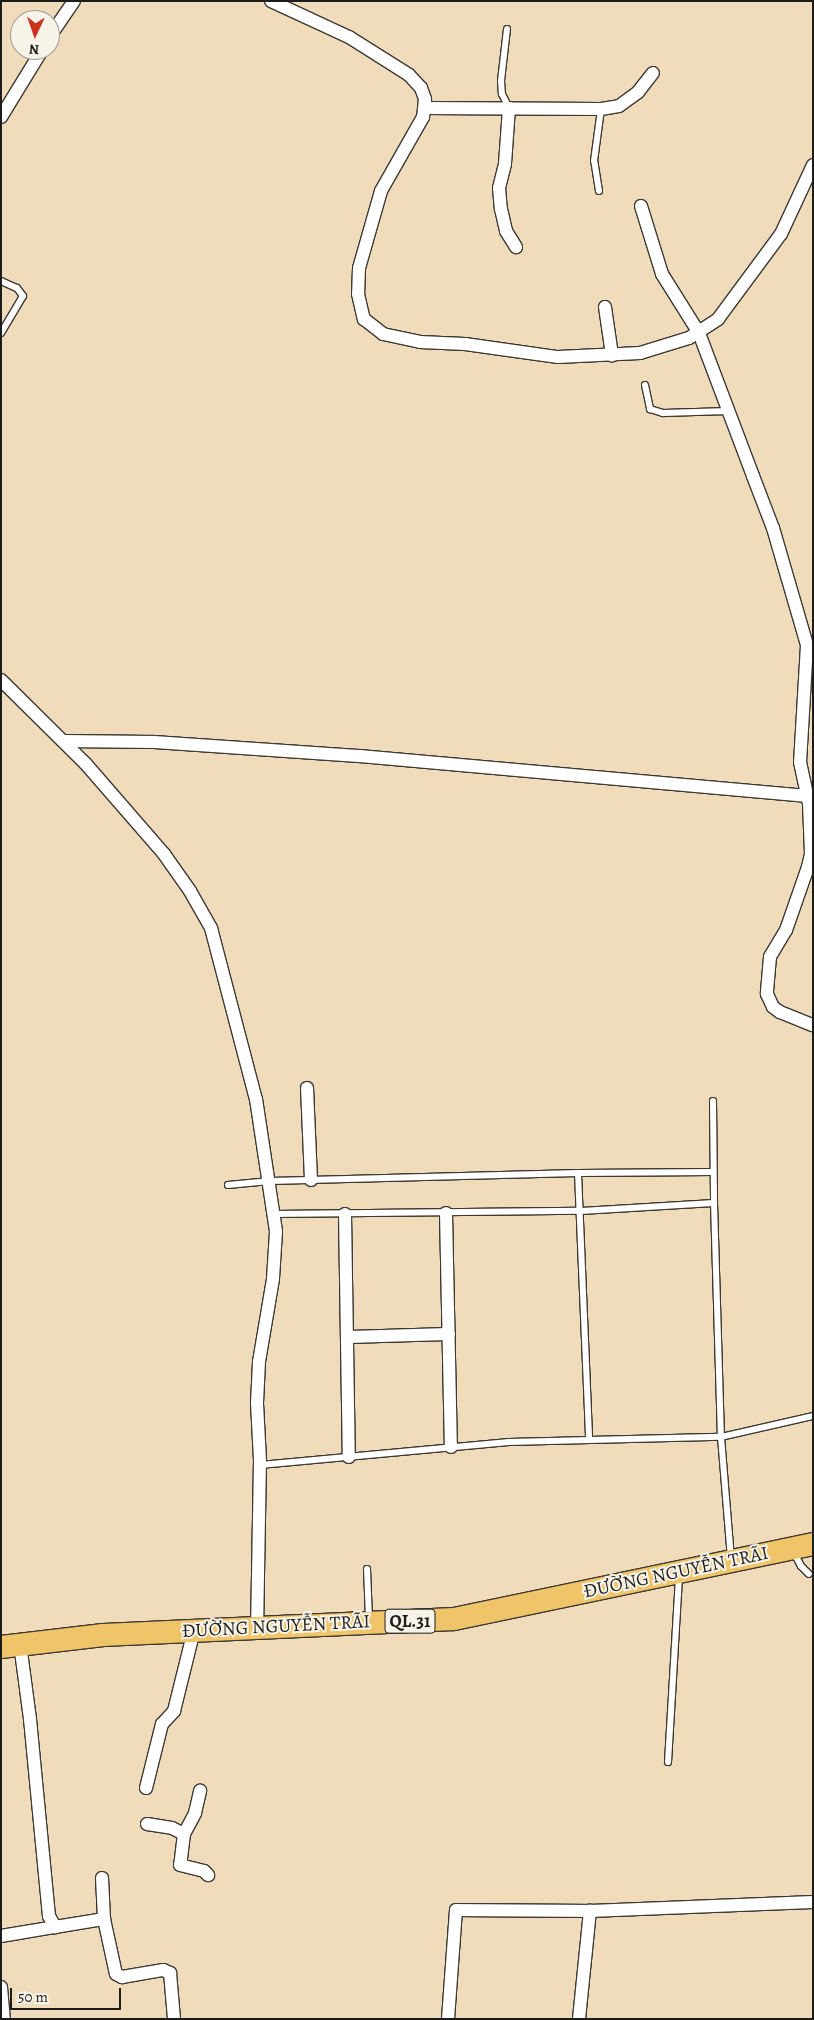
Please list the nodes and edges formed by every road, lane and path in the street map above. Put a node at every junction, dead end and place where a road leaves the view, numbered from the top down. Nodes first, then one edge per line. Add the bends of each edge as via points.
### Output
1 (74, 1) edge
2 (271, 1) edge
3 (60, 21) edge
4 (507, 29) dead end
5 (36, 60) edge
6 (653, 73) dead end
7 (425, 108) junction
8 (509, 108) junction
9 (601, 110) junction
10 (1, 117) edge
11 (813, 165) edge
12 (600, 191) dead end
13 (641, 206) dead end
14 (516, 247) dead end
15 (1, 281) edge
16 (605, 307) dead end
17 (1, 333) edge
18 (699, 333) junction
19 (612, 355) junction
20 (645, 385) dead end
21 (728, 411) junction
22 (810, 677) edge
23 (1, 680) edge
24 (64, 741) junction
25 (807, 796) junction
26 (813, 1026) edge
27 (307, 1088) dead end
28 (713, 1101) dead end
29 (713, 1172) junction
30 (578, 1173) junction
31 (311, 1180) junction
32 (270, 1181) junction
33 (228, 1185) dead end
34 (714, 1203) junction
35 (581, 1211) junction
36 (446, 1213) junction
37 (274, 1214) junction
38 (345, 1214) junction
39 (449, 1334) junction
40 (347, 1337) junction
41 (813, 1416) edge
42 (720, 1437) junction
43 (588, 1440) junction
44 (451, 1447) junction
45 (349, 1457) junction
46 (260, 1465) junction
47 (802, 1546) edge
48 (731, 1561) junction
49 (368, 1569) dead end
50 (680, 1572) junction
51 (809, 1574) dead end
52 (369, 1622) junction
53 (257, 1627) junction
54 (194, 1630) junction
55 (11, 1645) edge
56 (668, 1762) dead end
57 (146, 1788) dead end
58 (200, 1791) dead end
59 (147, 1824) dead end
60 (184, 1834) junction
61 (208, 1875) dead end
62 (102, 1878) dead end
63 (813, 1902) edge
64 (590, 1911) junction
65 (104, 1919) junction
66 (55, 1926) junction
67 (1, 1936) edge
68 (1, 1987) edge
69 (4, 2019) edge
70 (174, 2019) edge
71 (448, 2019) edge
72 (579, 2019) edge

1 - 3 street
2 - 7 street via 349,37 409,75 421,88
4 - 8 lane via 501,81 502,94
5 - 10 street
6 - 9 street via 638,92 619,106
7 - 8 street
7 - 19 street via 381,191 368,232 359,268 358,294 364,319 383,334 420,342 465,344 558,357
8 - 9 street
8 - 14 street via 505,164 499,188 506,231
9 - 12 lane via 594,161
11 - 18 street via 780,234 718,319
13 - 18 street via 662,274
15 - 17 lane via 17,288 23,296
16 - 19 street
18 - 19 street via 640,353
18 - 21 street
20 - 21 lane via 650,409 663,412
21 - 22 street via 775,537 807,644
22 - 25 street via 800,745
23 - 24 street
24 - 25 street via 153,742 360,756
24 - 32 street via 164,854 190,891 210,928 256,1099
25 - 26 street via 811,836 808,867 786,930 770,956 767,994 773,1007 780,1012
27 - 31 street
28 - 29 lane
29 - 30 lane
29 - 34 lane
30 - 31 lane
30 - 35 lane
31 - 32 lane
32 - 33 lane
32 - 37 street
34 - 35 lane
34 - 42 lane
35 - 36 lane
35 - 43 lane
36 - 38 lane
36 - 39 street
37 - 38 lane
37 - 46 street via 276,1232 272,1279 256,1403
38 - 40 street
39 - 40 street
39 - 44 street
40 - 45 street
41 - 42 lane
42 - 43 lane
42 - 48 lane
43 - 44 lane
44 - 45 lane
45 - 46 lane
46 - 53 street
47 - 48 highway, ĐƯỜNG NGUYỄN TRÃI / QL.31
47 - 51 lane via 801,1566
48 - 50 highway, ĐƯỜNG NGUYỄN TRÃI / QL.31
49 - 52 lane
50 - 52 highway, ĐƯỜNG NGUYỄN TRÃI / QL.31 via 454,1619
50 - 56 lane
52 - 53 highway, ĐƯỜNG NGUYỄN TRÃI / QL.31
53 - 54 highway, ĐƯỜNG NGUYỄN TRÃI / QL.31
54 - 55 highway, ĐƯỜNG NGUYỄN TRÃI / QL.31
54 - 57 street via 174,1710 162,1724
55 - 66 street via 30,1719 49,1916
58 - 60 street via 195,1813
59 - 60 street via 172,1828
60 - 61 street via 180,1865 204,1870
62 - 65 street
63 - 64 street
64 - 71 street via 456,1910
64 - 72 street
65 - 66 street
65 - 70 street via 116,1974 122,1977 163,1970 170,1974
66 - 67 street
68 - 69 street

